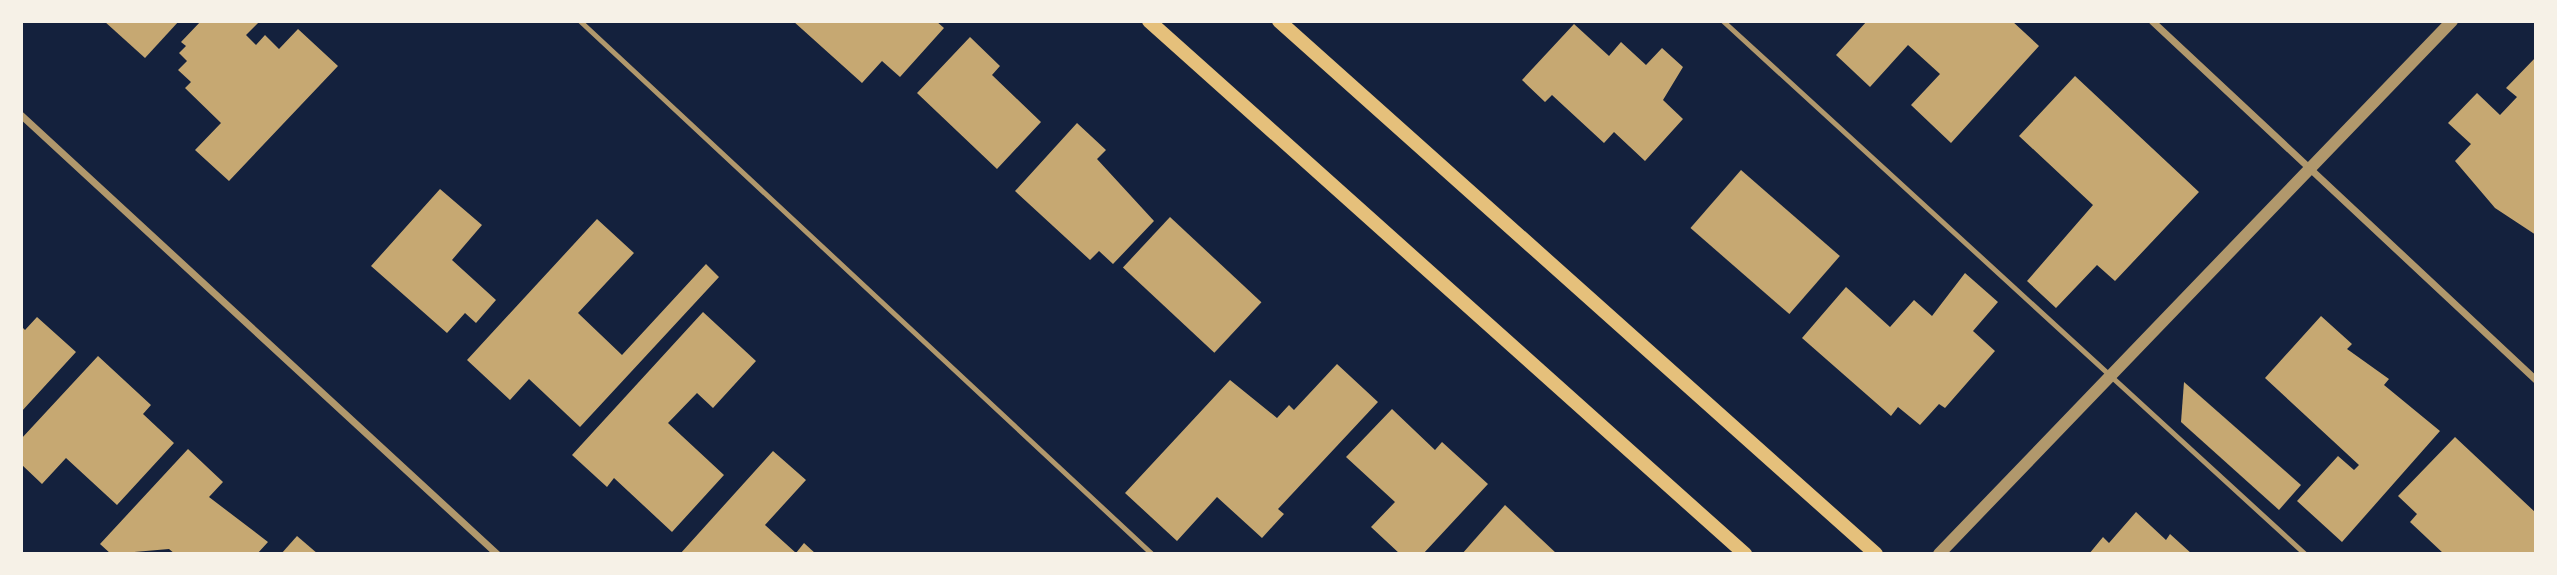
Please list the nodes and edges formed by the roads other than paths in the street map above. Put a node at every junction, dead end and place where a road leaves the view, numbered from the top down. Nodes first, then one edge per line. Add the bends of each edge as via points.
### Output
1 (580, 21) edge
2 (1149, 21) edge
3 (1279, 21) edge
4 (1723, 21) edge
5 (2151, 21) edge
6 (2452, 21) edge
7 (21, 115) edge
8 (2308, 168) junction
9 (2111, 376) junction
10 (2536, 380) edge
11 (497, 554) edge
12 (1152, 554) edge
13 (1745, 554) edge
14 (1876, 554) edge
15 (1940, 554) edge
16 (2305, 554) edge

1 - 12 lane
2 - 13 main road
3 - 14 main road
4 - 9 lane
5 - 8 street
6 - 8 street
7 - 11 street
8 - 9 street
8 - 10 street
9 - 15 street
9 - 16 lane

